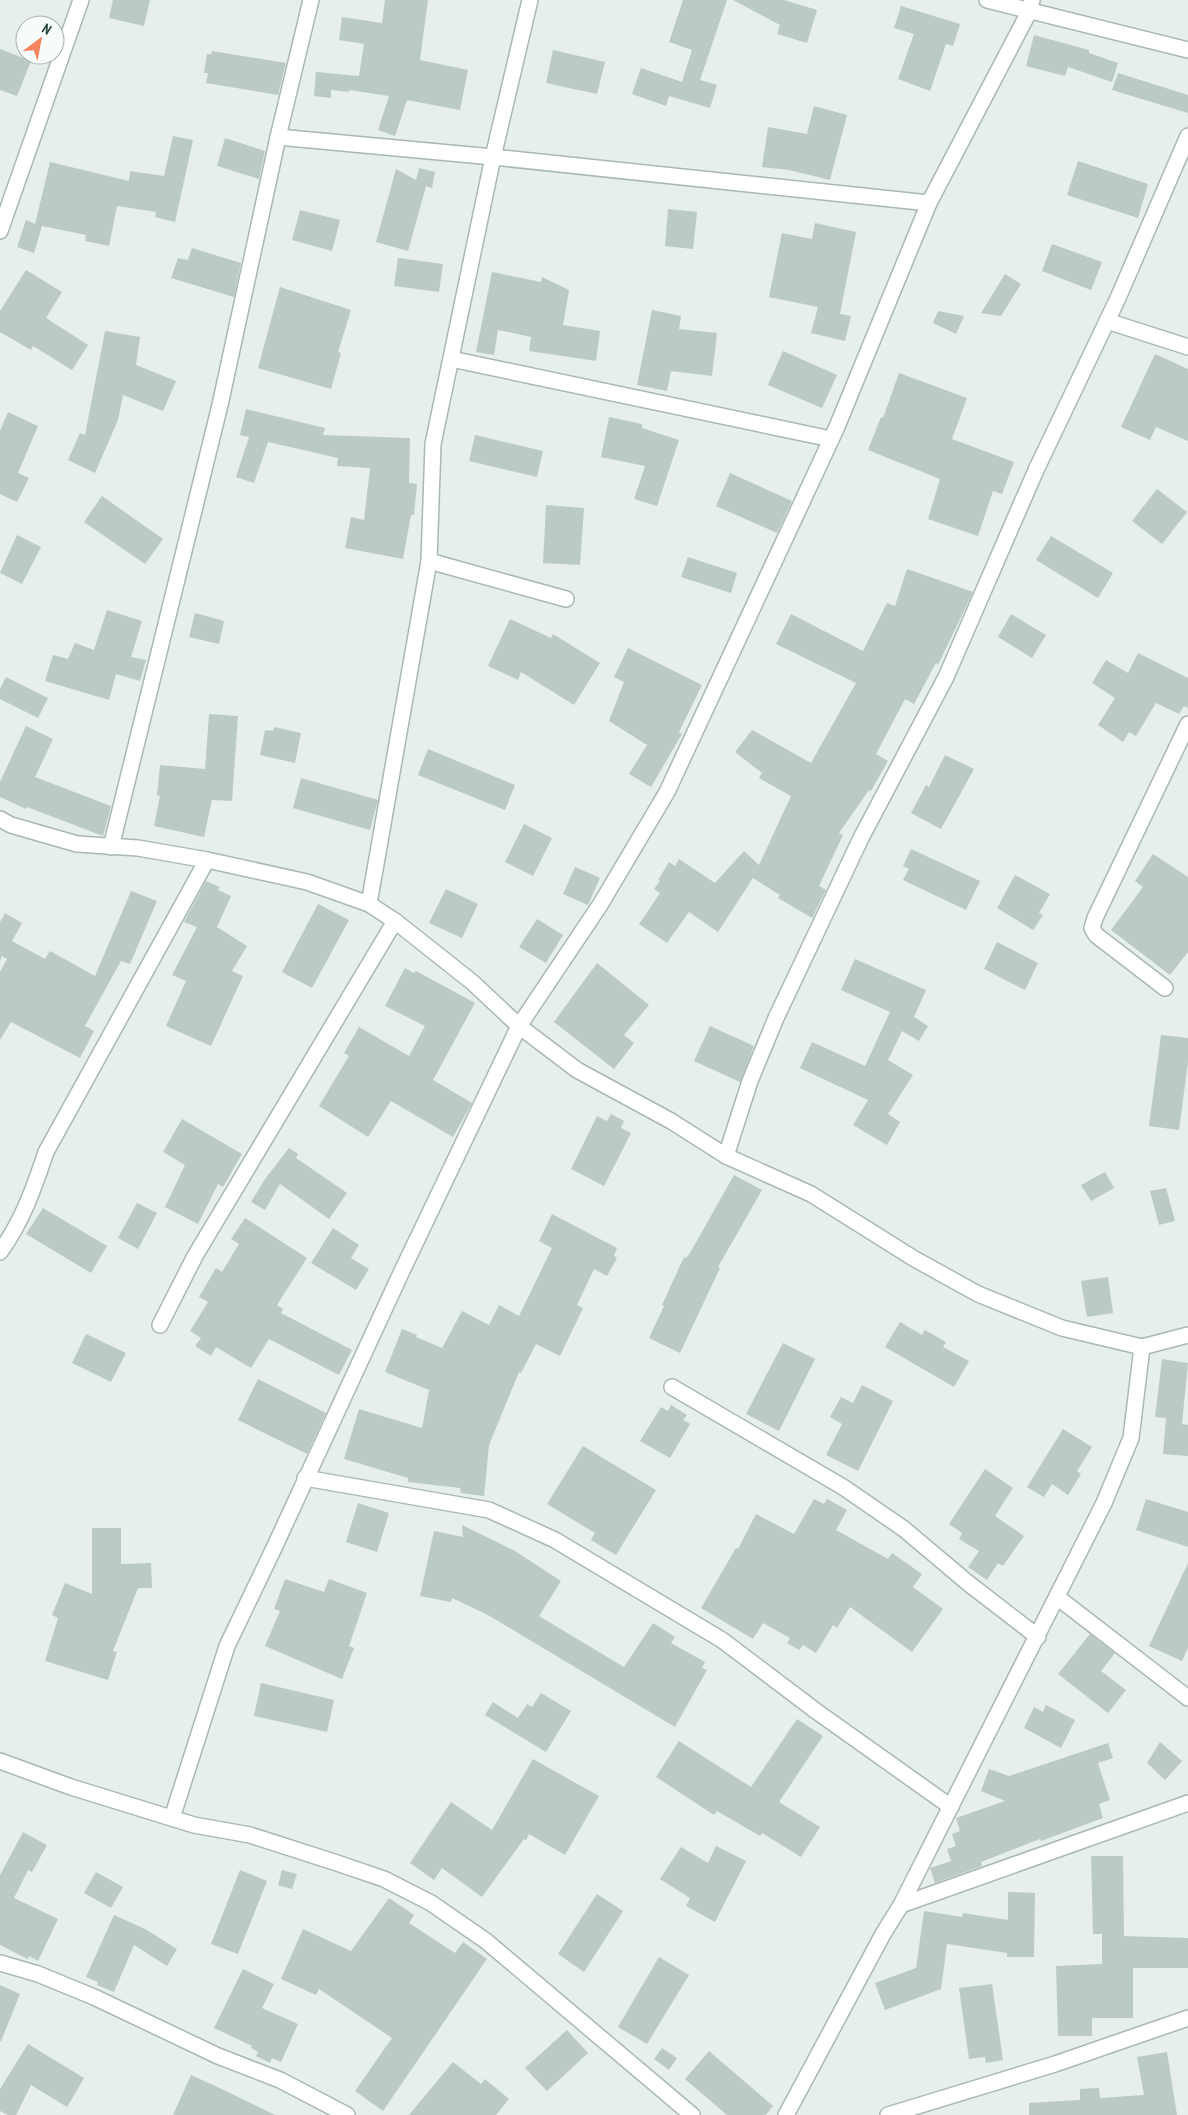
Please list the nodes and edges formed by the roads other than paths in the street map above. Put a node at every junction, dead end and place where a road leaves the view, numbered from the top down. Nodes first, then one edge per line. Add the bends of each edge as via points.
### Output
1 (81, 0) edge
2 (311, 0) edge
3 (530, 0) edge
4 (987, 0) edge
5 (1030, 6) edge
6 (1188, 50) edge
7 (1188, 136) edge
8 (278, 137) junction
9 (494, 157) junction
10 (929, 203) junction
11 (0, 231) edge
12 (1107, 321) junction
13 (1188, 347) edge
14 (451, 359) junction
15 (831, 438) junction
16 (429, 561) junction
17 (566, 599) dead end
18 (1188, 724) edge
19 (0, 819) edge
20 (111, 847) junction
21 (206, 860) junction
22 (369, 904) junction
23 (395, 921) junction
24 (1165, 988) dead end
25 (519, 1026) junction
26 (726, 1156) junction
27 (0, 1252) edge
28 (160, 1325) dead end
29 (1188, 1335) edge
30 (1142, 1347) junction
31 (672, 1387) dead end
32 (305, 1478) junction
33 (1057, 1597) junction
34 (1038, 1637) junction
35 (1188, 1698) edge
36 (0, 1761) edge
37 (1188, 1803) edge
38 (951, 1807) junction
39 (172, 1818) junction
40 (901, 1905) junction
41 (0, 1963) edge
42 (1188, 2018) edge
43 (347, 2115) edge
44 (692, 2115) edge
45 (786, 2115) edge
46 (888, 2115) edge

1 - 11 street
2 - 8 street
3 - 9 street
4 - 5 street
5 - 6 street
5 - 10 street
7 - 12 street
8 - 9 street
8 - 20 street via 220,405
9 - 10 street
9 - 14 street
10 - 15 street
12 - 13 street
12 - 26 street via 1036,470 946,677 860,838 776,1018 750,1081
14 - 15 street
14 - 16 street via 433,444
15 - 25 street via 668,792 600,905
16 - 17 street
16 - 22 street
18 - 24 street via 1092,928 1096,935
19 - 20 street via 77,844
20 - 21 street via 138,848
21 - 22 street via 307,882
21 - 27 street via 46,1152 31,1197 12,1236
22 - 23 street
23 - 25 street via 472,982
23 - 28 street via 195,1256
25 - 26 street via 577,1070 671,1121
25 - 32 street
26 - 30 street via 811,1194 912,1258 978,1294 1062,1328
29 - 30 street
30 - 33 street via 1131,1438 1104,1503
31 - 34 street via 844,1487 904,1528
32 - 38 street via 489,1510 555,1540 722,1640
32 - 39 street via 227,1646
33 - 34 street
33 - 35 street
34 - 38 street
36 - 39 street
37 - 40 street
38 - 40 street
39 - 44 street via 250,1835 334,1862 384,1879 431,1903 486,1941
40 - 45 street
41 - 43 street via 38,1974 94,1997 218,2056 280,2080
42 - 46 street via 1055,2064

